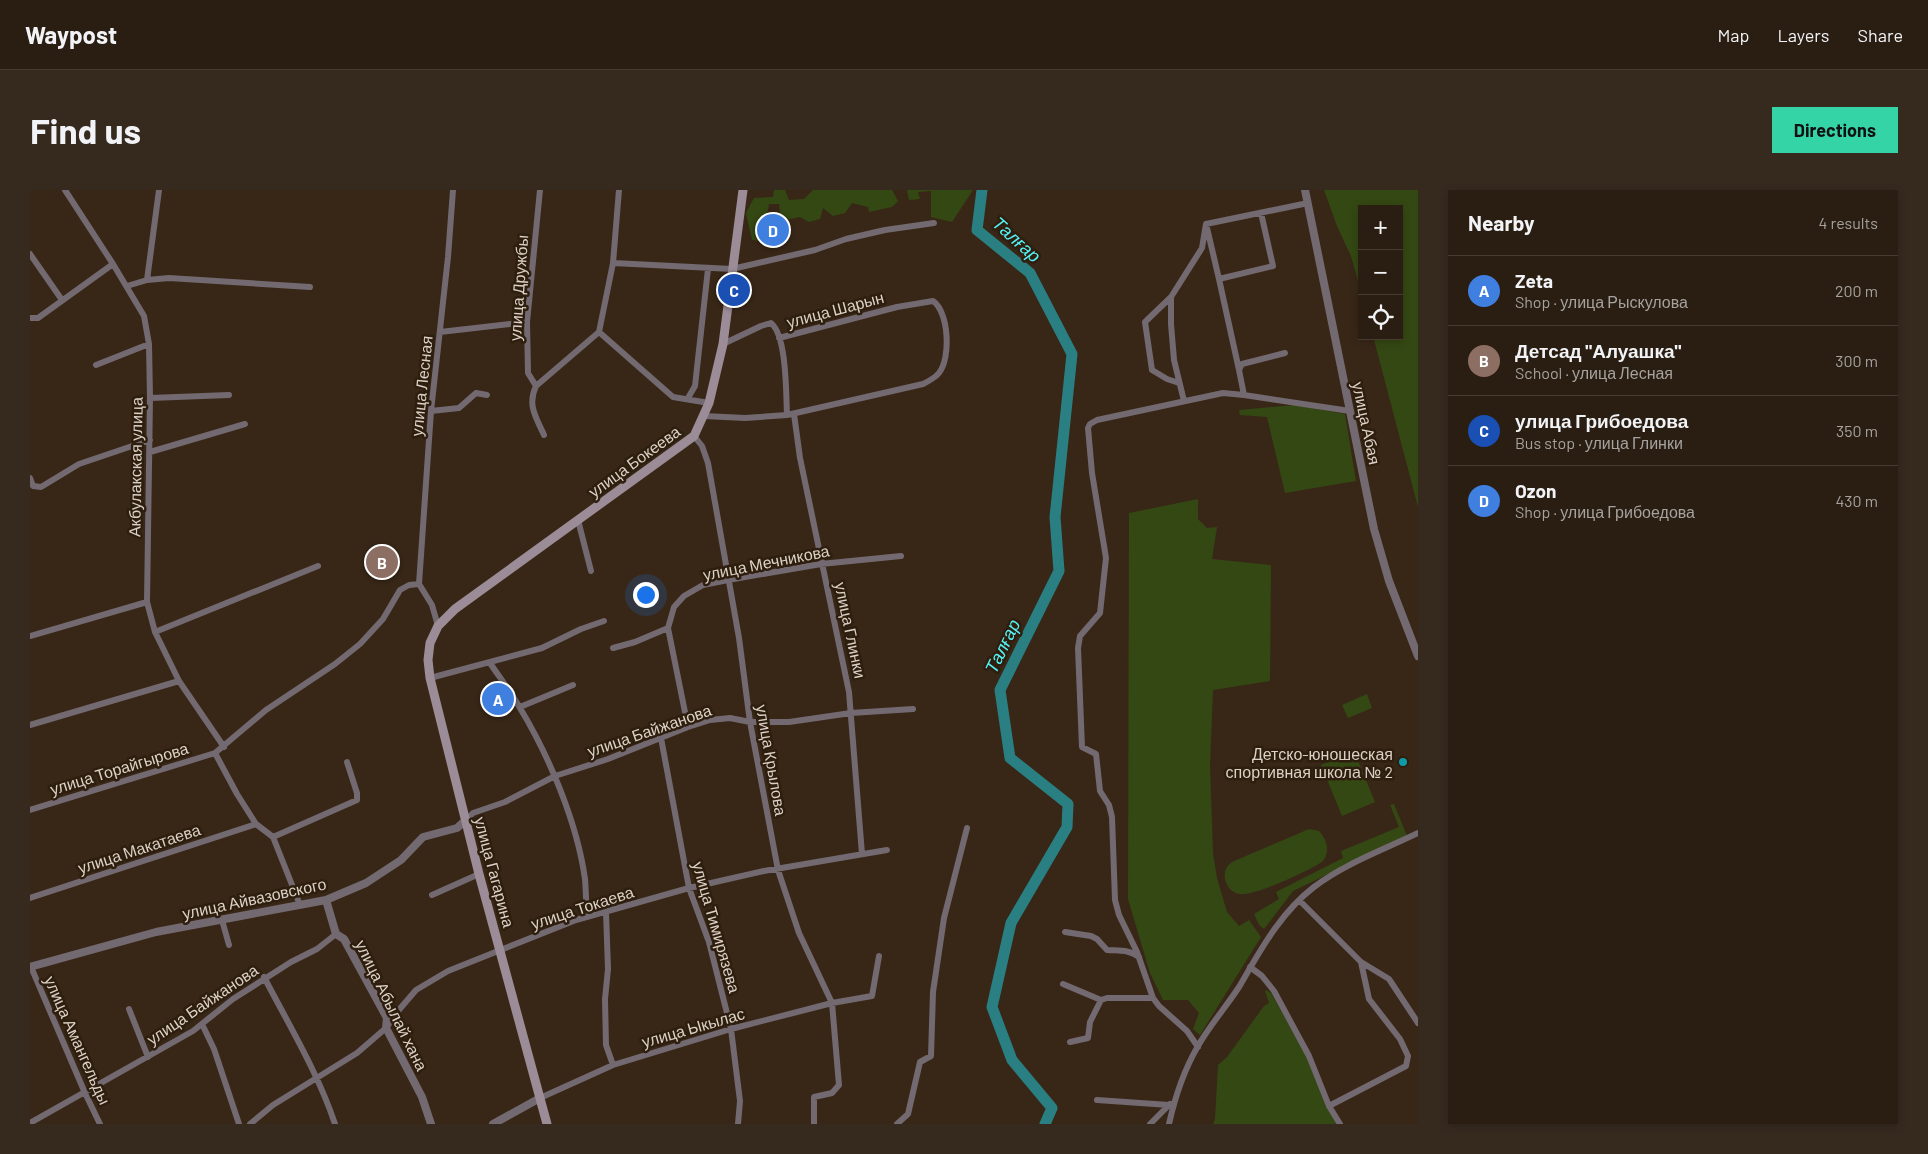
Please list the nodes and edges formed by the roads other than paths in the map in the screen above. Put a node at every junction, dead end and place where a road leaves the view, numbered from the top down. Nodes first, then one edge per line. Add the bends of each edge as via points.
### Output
1 (65, 190) edge
2 (159, 190) edge
3 (453, 190) edge
4 (540, 190) edge
5 (618, 190) edge
6 (743, 190) edge
7 (1305, 190) edge
8 (1308, 203) junction
9 (1261, 213) junction
10 (934, 223) dead end
11 (1206, 224) junction
12 (30, 254) edge
13 (114, 264) junction
14 (613, 264) junction
15 (708, 269) junction
16 (732, 269) junction
17 (1219, 279) junction
18 (147, 280) junction
19 (127, 286) junction
20 (310, 287) dead end
21 (1171, 296) junction
22 (62, 300) junction
23 (30, 318) edge
24 (527, 322) junction
25 (440, 332) junction
26 (598, 332) junction
27 (779, 338) junction
28 (149, 344) junction
29 (723, 344) junction
30 (1285, 353) dead end
31 (96, 365) dead end
32 (1239, 370) junction
33 (1179, 383) junction
34 (536, 386) junction
35 (229, 395) dead end
36 (487, 395) dead end
37 (1244, 395) junction
38 (150, 398) junction
39 (688, 398) junction
40 (1184, 401) junction
41 (709, 403) junction
42 (431, 411) junction
43 (1350, 411) junction
44 (790, 415) junction
45 (704, 416) junction
46 (245, 424) dead end
47 (544, 435) dead end
48 (694, 436) junction
49 (150, 440) junction
50 (150, 452) junction
51 (31, 481) edge
52 (578, 520) junction
53 (901, 556) dead end
54 (821, 564) junction
55 (318, 566) dead end
56 (591, 571) dead end
57 (728, 580) junction
58 (419, 584) junction
59 (147, 602) junction
60 (604, 621) dead end
61 (438, 626) junction
62 (668, 628) junction
63 (155, 632) junction
64 (30, 636) edge
65 (613, 648) dead end
66 (1418, 656) edge
67 (490, 663) junction
68 (430, 678) junction
69 (179, 681) junction
70 (573, 685) dead end
71 (520, 707) junction
72 (913, 709) dead end
73 (851, 713) junction
74 (750, 722) junction
75 (30, 725) edge
76 (688, 727) junction
77 (662, 738) junction
78 (224, 747) junction
79 (215, 753) junction
80 (347, 762) dead end
81 (555, 776) junction
82 (30, 810) edge
83 (466, 820) junction
84 (256, 824) junction
85 (457, 828) junction
86 (967, 828) dead end
87 (1418, 833) edge
88 (470, 836) junction
89 (273, 837) junction
90 (887, 850) dead end
91 (862, 854) junction
92 (778, 870) junction
93 (479, 874) junction
94 (689, 888) junction
95 (432, 895) dead end
96 (30, 898) edge
97 (326, 900) junction
98 (1299, 900) junction
99 (300, 905) junction
100 (606, 912) junction
101 (587, 917) junction
102 (222, 920) junction
103 (1065, 932) dead end
104 (336, 934) junction
105 (229, 946) dead end
106 (500, 949) junction
107 (878, 956) dead end
108 (1140, 958) junction
109 (1361, 962) junction
110 (30, 967) edge
111 (1250, 967) junction
112 (264, 977) junction
113 (1063, 984) dead end
114 (1153, 998) junction
115 (1101, 1000) junction
116 (832, 1003) junction
117 (129, 1009) dead end
118 (1418, 1023) edge
119 (202, 1024) junction
120 (386, 1028) junction
121 (730, 1029) junction
122 (1070, 1042) dead end
123 (1198, 1047) junction
124 (148, 1057) junction
125 (613, 1065) junction
126 (316, 1078) junction
127 (85, 1094) junction
128 (540, 1098) junction
129 (1176, 1098) junction
130 (1097, 1100) dead end
131 (1169, 1105) junction
132 (1329, 1106) junction
133 (908, 1114) junction
134 (30, 1123) edge
135 (100, 1124) edge
136 (240, 1124) edge
137 (250, 1124) edge
138 (335, 1124) edge
139 (430, 1124) edge
140 (493, 1124) edge
141 (547, 1124) edge
142 (738, 1124) edge
143 (814, 1124) edge
144 (897, 1124) edge
145 (908, 1124) edge
146 (1150, 1124) edge
147 (1169, 1124) edge
148 (1340, 1124) edge

1 - 13 street, Акбулакская улица
2 - 18 street
3 - 25 street, улица Лесная
4 - 24 street, улица Дружбы
5 - 14 street
6 - 16 main road
7 - 8 street, улица Абая
8 - 9 street
8 - 43 street, улица Абая
9 - 11 street
9 - 17 street via 1273,266
10 - 16 street via 885,230
11 - 17 street
11 - 21 street via 1202,248
12 - 22 street
13 - 19 street, Акбулакская улица
13 - 22 street
14 - 15 street
14 - 26 street
15 - 16 street
15 - 39 street via 695,386
16 - 29 main road
17 - 32 street
18 - 19 street
18 - 20 street via 169,278
19 - 28 street, Акбулакская улица via 144,316
21 - 33 street via 1174,360
21 - 33 street via 1145,322 1152,370
22 - 23 street via 38,318
24 - 25 street
24 - 34 street, улица Дружбы via 528,373
25 - 42 street, улица Лесная
26 - 34 street
26 - 39 street via 673,397
27 - 29 street, улица Шарын via 771,323
27 - 44 street, улица Глинки
27 - 44 street, улица Шарын via 933,301 940,308 947,335 946,356 940,372 930,381
28 - 31 street
28 - 38 street, Акбулакская улица
29 - 41 main road
30 - 32 street via 1242,364
32 - 37 street
33 - 40 street
34 - 47 street via 531,395 531,407
35 - 38 street
36 - 42 street via 476,392 459,408
37 - 40 street via 1223,393
37 - 43 street
38 - 49 street, Акбулакская улица
39 - 41 street
40 - 108 street via 1097,420 1090,424 1088,434 1106,558 1100,613 1080,636 1078,648 1082,747 1096,754 1100,791 1112,817 1115,900
41 - 45 main road
42 - 58 street, улица Лесная
43 - 66 street, улица Абая via 1388,581
44 - 45 street
44 - 54 street, улица Глинки
45 - 48 main road, улица Бокеева
46 - 50 street
48 - 52 main road, улица Бокеева
48 - 57 street, улица Крылова via 708,463
49 - 50 street, Акбулакская улица
49 - 51 street via 79,464 41,487 33,486
50 - 59 street, Акбулакская улица
52 - 56 street
52 - 61 main road, улица Бокеева via 455,609
53 - 54 street, улица Мечникова
54 - 57 street, улица Мечникова
54 - 73 street, улица Глинки
55 - 63 street
57 - 62 street, улица Мечникова via 703,585 684,596 674,607
57 - 74 street, улица Крылова via 740,638
58 - 61 street via 432,605
58 - 78 street, улица Торайгырова via 400,590 383,619 360,644 266,710
59 - 63 street, Акбулакская улица
59 - 64 street
60 - 67 street via 581,628 542,648
61 - 68 main road, улица Гагарина via 430,643
62 - 65 street
62 - 76 street
63 - 69 street, Акбулакская улица
67 - 68 street
67 - 71 street
68 - 83 main road, улица Гагарина
69 - 75 street
69 - 78 street, Акбулакская улица
70 - 71 street
71 - 81 street
72 - 73 street, улица Байжанова
73 - 74 street, улица Байжанова via 790,722
73 - 91 street, улица Глинки
74 - 76 street, улица Байжанова via 730,718
74 - 92 street, улица Крылова
76 - 77 street, улица Байжанова
77 - 81 street, улица Байжанова
77 - 94 street, улица Тимирязева
78 - 79 street, улица Торайгырова
79 - 82 street, улица Торайгырова
79 - 84 street
80 - 89 street via 357,800
81 - 83 street, улица Байжанова via 505,802 473,812
81 - 101 street via 570,816 581,860
83 - 85 street, улица Айвазовского
83 - 88 main road, улица Гагарина
84 - 89 street
84 - 96 street, улица Макатаева
85 - 88 street
85 - 97 street, улица Айвазовского via 423,837 401,860 366,883
86 - 133 street via 944,918 933,992 931,1056 920,1062
87 - 98 street via 1343,869
88 - 93 main road, улица Гагарина
89 - 99 street
90 - 91 street, улица Токаева
91 - 92 street, улица Токаева
92 - 94 street, улица Токаева
92 - 116 street, улица Крылова via 799,933
93 - 95 street
93 - 106 main road, улица Гагарина
94 - 100 street, улица Токаева
94 - 121 street, улица Тимирязева via 710,942
97 - 99 street, улица Айвазовского
97 - 104 street, улица Абылай хана
98 - 109 street
98 - 111 street via 1267,939
99 - 102 street, улица Айвазовского
100 - 101 street, улица Токаева
100 - 125 street via 606,1045
101 - 106 street, улица Токаева
102 - 105 street
102 - 110 street, улица Айвазовского via 156,932
103 - 108 street via 1091,936 1107,950 1133,953
104 - 112 street, улица Байжанова via 317,949
104 - 120 street, улица Абылай хана via 344,939 387,1018
106 - 120 street, улица Токаева via 448,971 416,990
106 - 128 main road, улица Гагарина
107 - 116 street, улица Ыкылас via 872,996
108 - 114 street
109 - 118 street via 1389,979
109 - 132 street via 1370,999 1400,1040 1408,1056 1406,1066
110 - 127 street, улица Амангельды
111 - 123 street
111 - 132 street via 1274,991 1309,1056
112 - 119 street, улица Байжанова
112 - 126 street
113 - 115 street
114 - 115 street
114 - 123 street via 1187,1031
115 - 122 street via 1090,1022 1088,1038
116 - 121 street, улица Ыкылас
116 - 143 street, улица Крылова via 839,1085 832,1093 814,1097
117 - 124 street
119 - 124 street, улица Байжанова
119 - 136 street
120 - 126 street, улица Токаева via 357,1053
120 - 139 street, улица Абылай хана via 422,1097
121 - 125 street, улица Ыкылас
121 - 142 street, улица Тимирязева via 740,1101
123 - 129 street
124 - 127 street, улица Байжанова
125 - 128 street, улица Ыкылас
126 - 137 street, улица Токаева
126 - 138 street
127 - 134 street, улица Байжанова
127 - 135 street, улица Амангельды
128 - 140 street, улица Ыкылас
128 - 141 main road, улица Гагарина
129 - 131 street
129 - 147 street
130 - 131 street
131 - 146 street
132 - 148 street
133 - 144 street
133 - 145 street

